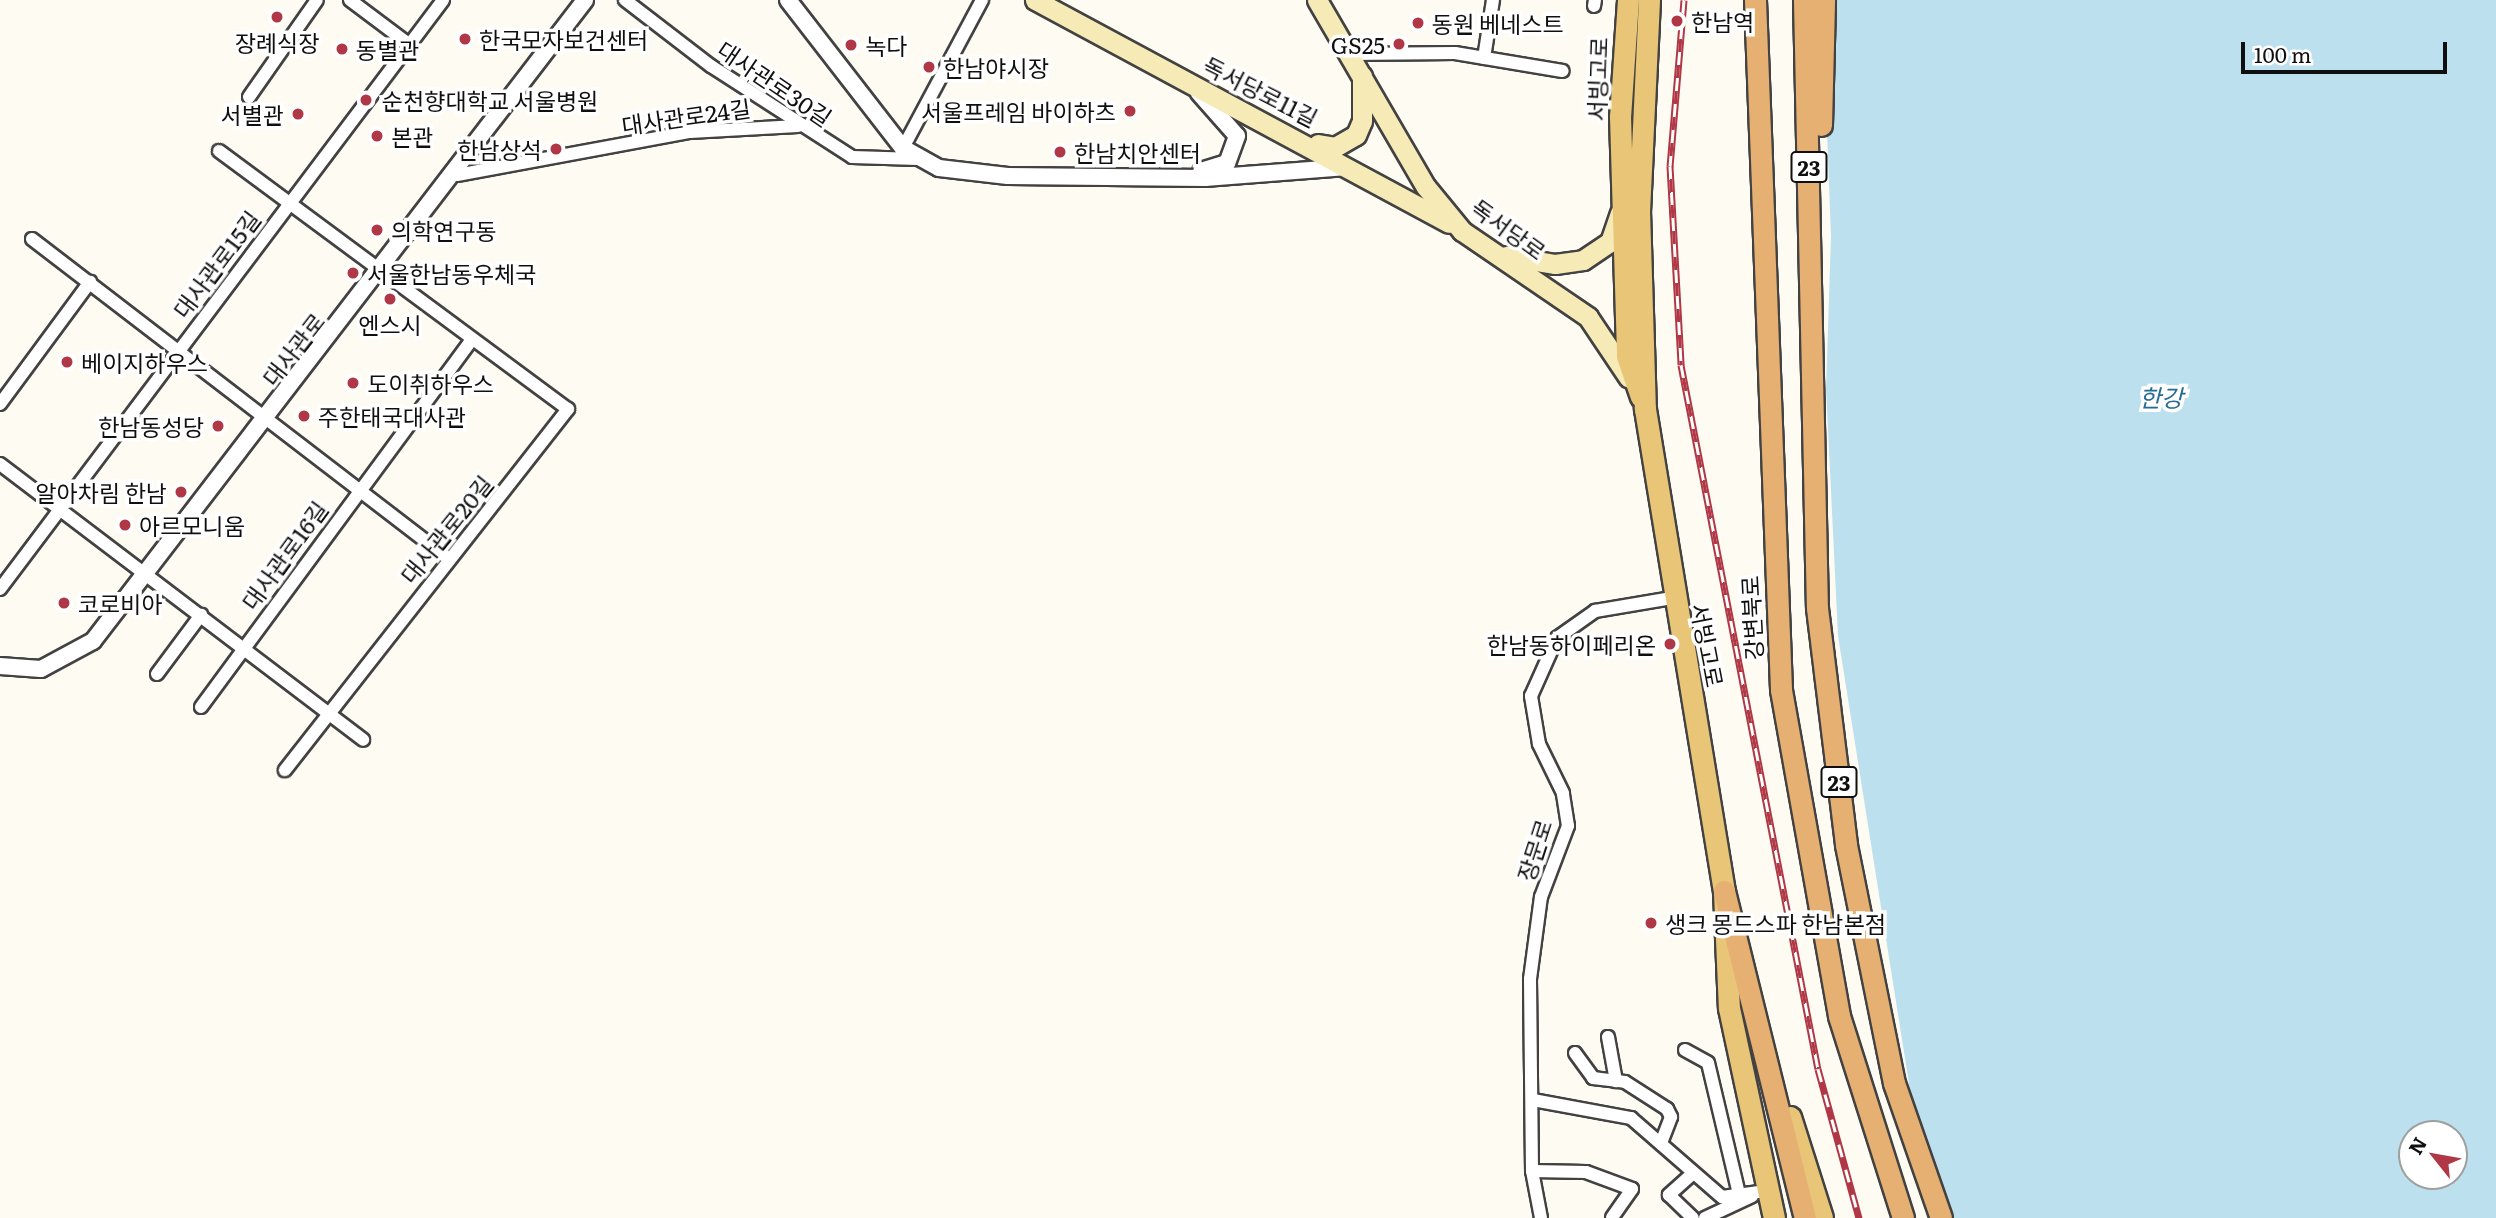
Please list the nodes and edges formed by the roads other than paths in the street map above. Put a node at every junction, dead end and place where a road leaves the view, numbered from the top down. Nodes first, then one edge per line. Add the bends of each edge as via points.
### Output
1 (317, 0) edge
2 (349, 0) edge
3 (443, 0) edge
4 (585, 0) edge
5 (625, 0) edge
6 (788, 0) edge
7 (982, 0) edge
8 (1035, 0) edge
9 (1317, 0) edge
10 (1493, 0) edge
11 (1628, 0) edge
12 (1649, 0) edge
13 (1755, 0) edge
14 (1804, 0) edge
15 (1824, 0) edge
16 (410, 45) junction
17 (1351, 54) junction
18 (1484, 58) junction
19 (1563, 71) dead end
20 (1362, 73) junction
21 (1184, 80) junction
22 (249, 97) dead end
23 (798, 126) junction
24 (1303, 140) junction
25 (903, 148) junction
26 (219, 151) dead end
27 (918, 159) junction
28 (1350, 165) junction
29 (1325, 169) joint
30 (457, 175) junction
31 (1174, 177) junction
32 (1625, 199) junction
33 (289, 204) junction
34 (1462, 231) junction
35 (32, 239) dead end
36 (1501, 255) junction
37 (381, 272) junction
38 (90, 282) junction
39 (1815, 334) junction
40 (472, 339) junction
41 (177, 349) junction
42 (0, 404) edge
43 (1645, 409) junction
44 (268, 419) junction
45 (0, 464) edge
46 (358, 489) junction
47 (59, 509) junction
48 (449, 559) junction
49 (147, 576) junction
50 (0, 589) edge
51 (1672, 598) junction
52 (201, 615) junction
53 (244, 646) junction
54 (0, 666) edge
55 (157, 674) dead end
56 (201, 707) dead end
57 (329, 709) junction
58 (363, 740) dead end
59 (285, 770) dead end
60 (1724, 891) junction
61 (1608, 1037) dead end
62 (1685, 1050) dead end
63 (1575, 1053) dead end
64 (1616, 1081) junction
65 (1533, 1100) junction
66 (1661, 1143) junction
67 (1532, 1171) junction
68 (1691, 1175) junction
69 (1765, 1191) junction
70 (1739, 1194) junction
71 (1541, 1218) edge
72 (1612, 1218) edge
73 (1693, 1218) edge
74 (1704, 1218) edge
75 (1774, 1218) edge
76 (1793, 1218) edge
77 (1805, 1218) edge
78 (1822, 1218) edge
79 (1903, 1218) edge
80 (1941, 1218) edge

1 - 22 street
2 - 16 street
3 - 16 street, 대사관로15길
4 - 30 street, 대사관로
5 - 23 street, 대사관로30길
6 - 25 street
7 - 25 street
8 - 21 main road, 독서당로11길
9 - 17 main road, 독서당로
10 - 18 street
11 - 32 main road, 서빙고로 via 1620,116
12 - 43 main road, 서빙고로 via 1639,210
13 - 79 highway, 강변북로 / 23 via 1781,690 1839,1016
14 - 39 highway, 23
15 - 39 highway
16 - 33 street, 대사관로15길
17 - 18 street
17 - 20 main road, 독서당로
18 - 19 street
20 - 24 main road via 1362,121 1352,140 1335,147
20 - 28 main road via 1366,134
20 - 34 main road, 독서당로 via 1426,187
21 - 24 main road, 독서당로11길
21 - 31 street via 1232,125 1236,146 1227,163
23 - 27 street, 대사관로30길 via 852,157
23 - 30 street, 대사관로24길 via 690,132
24 - 28 main road, 독서당로11길
25 - 27 street
26 - 33 street, 대사관로20길
27 - 31 street via 959,173
28 - 29 main road
28 - 34 main road, 독서당로11길
29 - 31 street
30 - 37 street, 대사관로
32 - 36 main road via 1610,242 1592,257 1555,264
32 - 43 main road, 서빙고로 via 1627,356
33 - 37 street, 대사관로20길
33 - 41 street, 대사관로15길
34 - 36 main road, 독서당로
35 - 38 street, 대사관로15길
36 - 43 main road, 독서당로 via 1601,330
37 - 40 street, 대사관로20길
37 - 44 street, 대사관로
38 - 41 street, 대사관로15길
38 - 42 street
39 - 80 highway, 23 via 1817,608 1846,845 1894,1083
40 - 46 street
40 - 48 street, 대사관로20길 via 568,409
41 - 44 street, 대사관로15길
41 - 47 street
43 - 51 main road, 서빙고로
44 - 46 street, 대사관로16길
44 - 49 street, 대사관로
45 - 47 street
46 - 48 street, 대사관로16길
46 - 53 street, 대사관로16길
47 - 49 street
47 - 50 street
48 - 57 street, 대사관로20길
49 - 52 street
49 - 54 street, 대사관로 via 73,657 41,670
51 - 60 main road, 서빙고로
51 - 65 street, 장문로 via 1595,611 1557,638 1531,696 1539,744 1563,793 1568,826 1539,910 1530,979
52 - 53 street
52 - 55 street
53 - 56 street, 대사관로16길
53 - 57 street
57 - 58 street
57 - 59 street, 대사관로20길
60 - 69 main road, 서빙고로 via 1729,1008
60 - 76 highway via 1755,1075
60 - 77 highway
60 - 78 main road, 서빙고로 via 1747,941 1792,1128
61 - 64 street
62 - 70 street via 1708,1063
63 - 64 street via 1593,1078
64 - 66 street via 1667,1109 1671,1117
65 - 66 street via 1631,1118
65 - 67 street, 장문로
66 - 68 street
67 - 71 street, 장문로
67 - 72 street via 1586,1172 1632,1189
68 - 70 street via 1722,1197
68 - 73 street via 1669,1195
69 - 70 street
69 - 74 street
69 - 75 main road, 서빙고로

